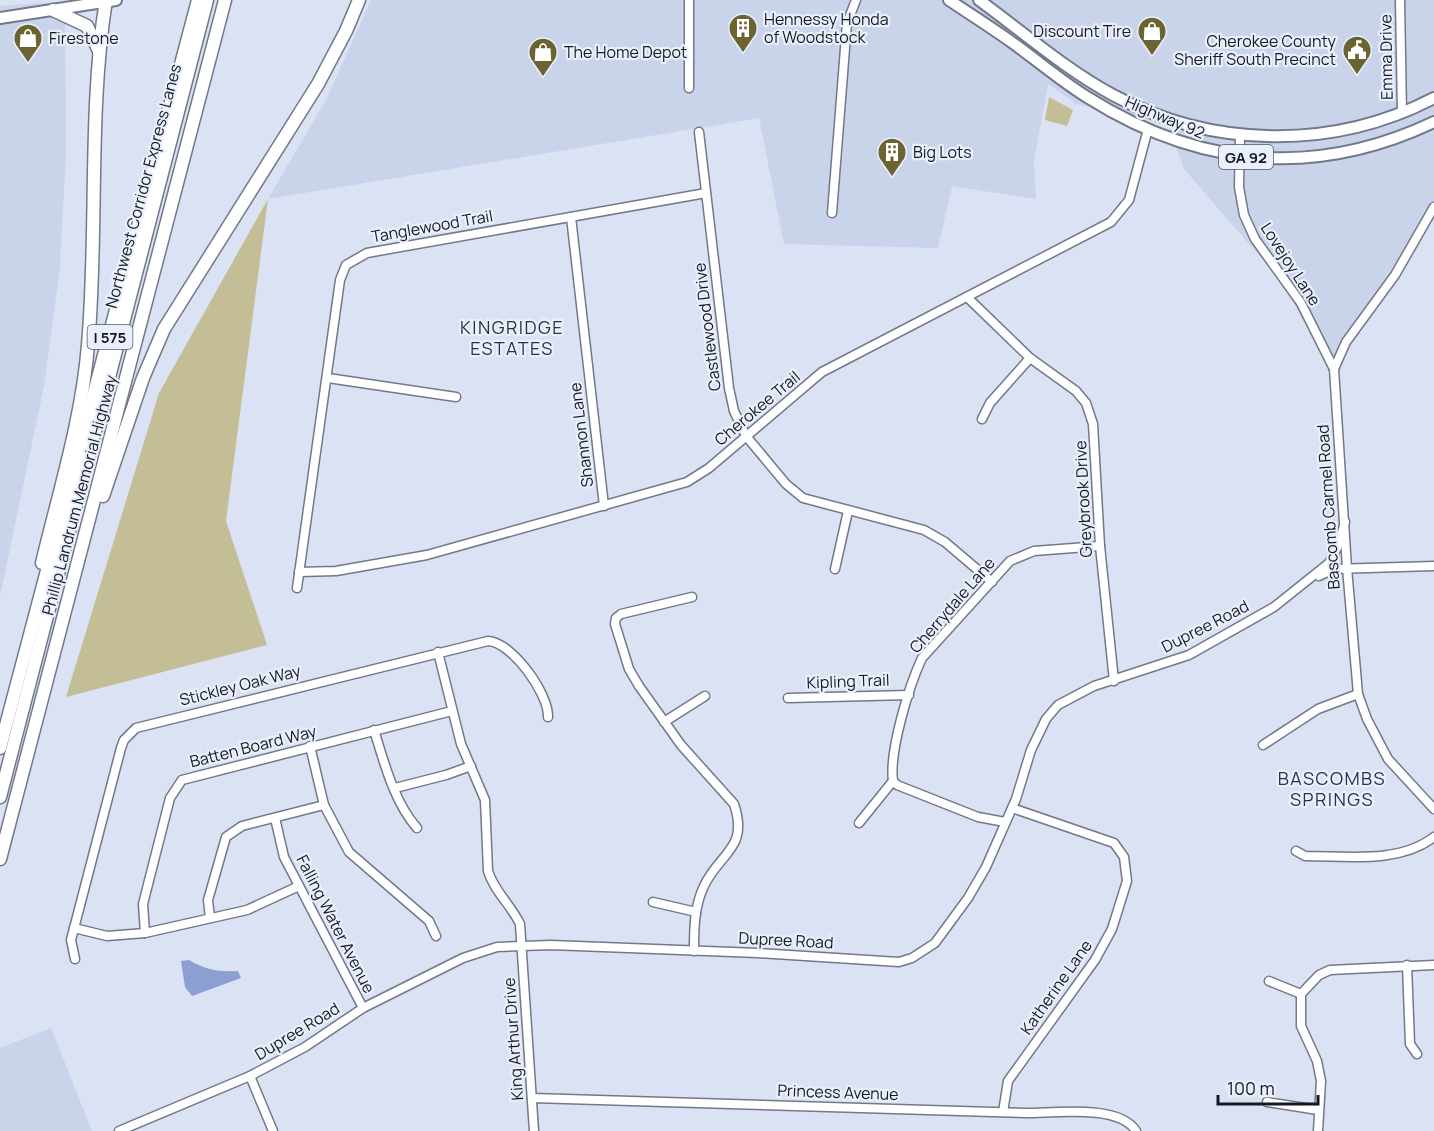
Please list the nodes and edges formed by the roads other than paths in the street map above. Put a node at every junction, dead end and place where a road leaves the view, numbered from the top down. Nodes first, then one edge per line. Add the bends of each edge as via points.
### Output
1 (198, 0) edge
2 (207, 0) edge
3 (225, 0) edge
4 (359, 0) edge
5 (689, 0) edge
6 (856, 0) edge
7 (949, 0) edge
8 (979, 0) edge
9 (1400, 0) edge
10 (109, 1) edge
11 (53, 10) junction
12 (0, 18) edge
13 (100, 54) junction
14 (689, 88) dead end
15 (1434, 98) edge
16 (1402, 113) junction
17 (1434, 122) edge
18 (1148, 129) junction
19 (699, 132) dead end
20 (1240, 135) junction
21 (1239, 156) junction
22 (706, 193) junction
23 (1434, 207) edge
24 (832, 213) dead end
25 (571, 217) junction
26 (967, 297) junction
27 (1030, 358) junction
28 (1334, 369) junction
29 (328, 378) junction
30 (456, 397) dead end
31 (982, 419) dead end
32 (746, 436) junction
33 (604, 506) junction
34 (848, 511) junction
35 (1345, 522) junction
36 (1100, 546) junction
37 (1329, 562) junction
38 (1346, 565) junction
39 (1434, 566) edge
40 (835, 569) dead end
41 (299, 572) junction
42 (1311, 579) junction
43 (992, 582) junction
44 (72, 588) junction
45 (297, 588) dead end
46 (692, 597) dead end
47 (438, 652) junction
48 (21, 673) junction
49 (1114, 681) junction
50 (909, 694) junction
51 (1358, 694) junction
52 (705, 696) dead end
53 (788, 698) dead end
54 (452, 711) junction
55 (548, 717) dead end
56 (664, 722) junction
57 (374, 730) junction
58 (1263, 745) dead end
59 (310, 746) junction
60 (0, 748) edge
61 (471, 766) junction
62 (893, 781) junction
63 (395, 788) junction
64 (0, 797) edge
65 (324, 805) junction
66 (1012, 808) junction
67 (1434, 809) edge
68 (275, 818) junction
69 (1005, 822) junction
70 (860, 823) dead end
71 (417, 828) dead end
72 (1434, 837) edge
73 (1296, 851) dead end
74 (0, 859) edge
75 (299, 886) junction
76 (653, 902) dead end
77 (696, 912) junction
78 (210, 918) junction
79 (75, 928) junction
80 (145, 933) junction
81 (436, 936) dead end
82 (522, 945) junction
83 (694, 951) junction
84 (75, 959) dead end
85 (1407, 965) junction
86 (1434, 965) edge
87 (1269, 981) dead end
88 (1301, 994) junction
89 (363, 1008) junction
90 (1417, 1054) dead end
91 (250, 1076) junction
92 (532, 1098) junction
93 (1267, 1102) dead end
94 (1318, 1110) junction
95 (1003, 1112) junction
96 (119, 1131) edge
97 (273, 1131) edge
98 (534, 1131) edge
99 (1136, 1131) edge
100 (1318, 1131) edge

1 - 48 highway, Phillip Landrum Memorial Highway / I 575
2 - 64 highway, Northwest Corridor Express Lanes
3 - 44 highway, Phillip Landrum Memorial Highway / I 575
4 - 44 highway via 321,77 160,337
5 - 14 street
6 - 24 street via 847,24
7 - 18 main road, Highway 92 / GA 92 via 1087,97
8 - 20 main road, Highway 92 / GA 92 via 1112,95 1172,120
9 - 16 street, Emma Drive
10 - 11 main road
10 - 13 highway
11 - 12 main road
11 - 13 highway via 87,26
13 - 48 highway via 86,363 20,655
15 - 16 main road, Highway 92 / GA 92
16 - 20 main road, Highway 92 / GA 92 via 1361,127 1320,134
17 - 21 main road, Highway 92 / GA 92 via 1343,152 1302,157
18 - 21 main road, Highway 92 / GA 92 via 1202,150
18 - 26 street, Cherokee Trail via 1129,200 1119,215 1092,234
19 - 22 street, Castlewood Drive
20 - 21 street, Lovejoy Lane
21 - 28 street, Lovejoy Lane via 1240,202 1249,227 1301,303
22 - 25 street, Tanglewood Trail
22 - 32 street, Castlewood Drive via 729,388
23 - 28 street, Bascomb Carmel Road via 1395,275 1346,342
25 - 29 street, Tanglewood Trail via 351,259 340,280
25 - 33 street, Shannon Lane
26 - 27 street, Greybrook Drive
26 - 32 street, Cherokee Trail via 822,372
27 - 31 street via 996,395
27 - 36 street, Greybrook Drive via 1076,391 1089,413 1098,466
28 - 35 street, Bascomb Carmel Road
29 - 30 street
29 - 41 street, Tanglewood Trail
32 - 33 street, Cherokee Trail via 687,482
32 - 34 street, Castlewood Drive via 786,484 803,498
33 - 41 street, Cherokee Trail via 406,560 336,571
34 - 40 street
34 - 43 street, Castlewood Drive via 935,535
35 - 37 street, Dupree Road
35 - 38 street, Bascomb Carmel Road
36 - 43 street, Cherrydale Lane via 1024,554 1010,561
36 - 49 street, Greybrook Drive
37 - 38 street via 1338,560
37 - 42 street, Dupree Road
38 - 39 street
38 - 42 street, Dupree Road
38 - 51 street, Bascomb Carmel Road
41 - 45 street, Tanglewood Trail
42 - 49 street, Dupree Road via 1274,607 1189,655
43 - 50 street, Cherrydale Lane via 922,658
44 - 74 highway, Phillip Landrum Memorial Highway / I 575
46 - 56 street via 616,618 629,669
47 - 54 street, King Arthur Drive
47 - 55 street, Stickley Oak Way via 488,640 504,645 516,656 545,700
47 - 79 street, Stickley Oak Way via 136,728 121,748
48 - 60 highway, Phillip Landrum Memorial Highway / I 575
49 - 66 street, Dupree Road via 1070,697 1052,712 1031,750
50 - 53 street, Kipling Trail
50 - 62 street, Cherrydale Lane via 896,746
51 - 58 street via 1318,710
51 - 67 street, Bascomb Carmel Road via 1388,759
52 - 56 street
54 - 57 street, Batten Board Way
54 - 61 street, King Arthur Drive
56 - 77 street via 735,804 738,815 738,839 711,873
57 - 59 street, Batten Board Way
57 - 63 street
59 - 65 street
59 - 80 street, Batten Board Way via 199,773 176,786 143,904
61 - 63 street
61 - 82 street, King Arthur Drive via 485,800 488,871 520,924
62 - 69 street via 978,817
62 - 70 street
63 - 71 street via 408,818
65 - 68 street
65 - 81 street via 354,857 429,921
66 - 69 street, Dupree Road
66 - 95 street, Katherine Lane via 1114,843 1124,857 1127,881 1112,929 1095,960 1008,1082
68 - 75 street, Falling Water Avenue via 284,857
68 - 78 street via 242,826 226,837 208,900
69 - 83 street, Dupree Road via 968,898 934,943 912,958 899,962
72 - 73 street via 1412,850 1375,856 1305,856
75 - 78 street via 257,907
75 - 89 street, Falling Water Avenue
76 - 77 street
77 - 83 street
78 - 80 street
79 - 80 street via 108,936
79 - 84 street, Stickley Oak Way via 71,946
82 - 83 street, Dupree Road
82 - 89 street, Dupree Road via 497,947 464,958
82 - 92 street, King Arthur Drive
85 - 86 street
85 - 88 street via 1330,970 1319,975
85 - 90 street via 1410,1044
87 - 88 street
88 - 94 street via 1301,1026 1317,1061 1321,1081
89 - 91 street, Dupree Road via 305,1047
91 - 96 street, Dupree Road
91 - 97 street
92 - 95 street, Princess Avenue
92 - 98 street, King Arthur Drive
93 - 94 street
94 - 100 street
95 - 99 street, Princess Avenue via 1118,1116 1129,1121

